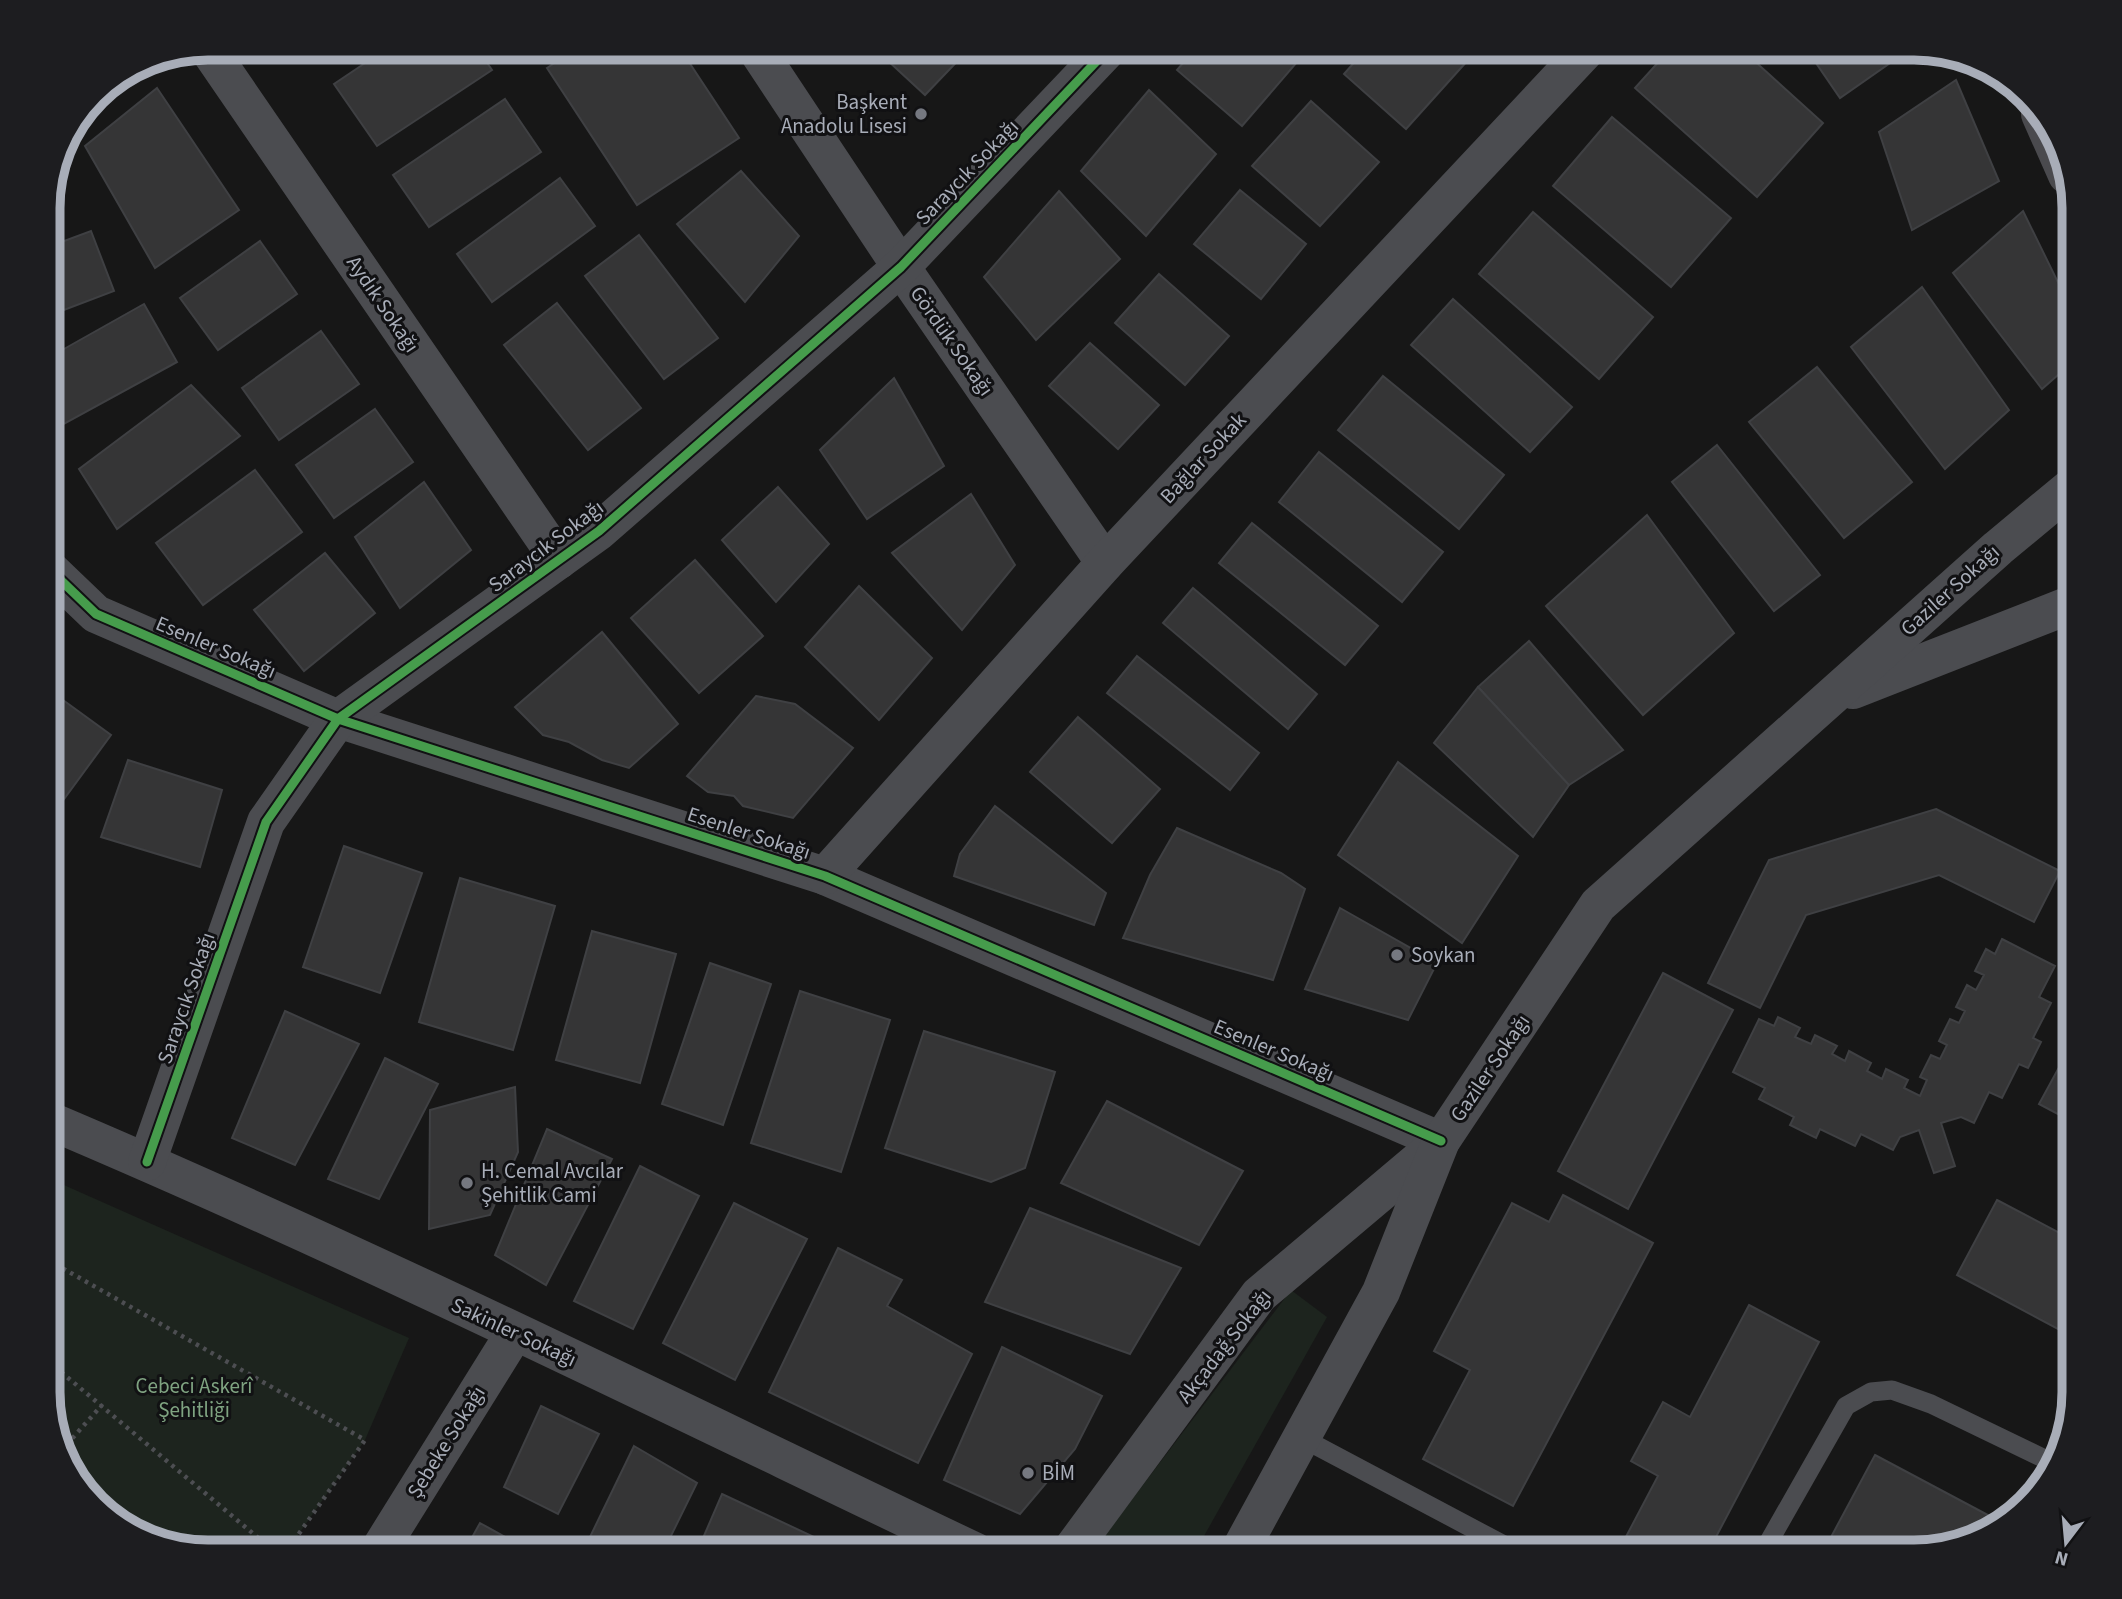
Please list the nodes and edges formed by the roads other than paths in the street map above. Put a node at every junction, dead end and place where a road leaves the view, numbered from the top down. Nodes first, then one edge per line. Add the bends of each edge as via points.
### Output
1 (216, 60) edge
2 (764, 60) edge
3 (1098, 60) edge
4 (1577, 60) edge
5 (901, 267) junction
6 (2062, 495) edge
7 (559, 560) junction
8 (1105, 563) junction
9 (60, 580) edge
10 (2062, 608) edge
11 (1829, 700) junction
12 (338, 719) junction
13 (825, 877) junction
14 (60, 1125) edge
15 (1441, 1141) junction
16 (147, 1162) junction
17 (515, 1332) junction
18 (1302, 1438) junction
19 (2046, 1459) edge
20 (385, 1540) edge
21 (951, 1540) edge
22 (1079, 1540) edge
23 (1246, 1540) edge
24 (1494, 1540) edge
25 (1770, 1540) edge

1 - 7 street, Aydık Sokağı
2 - 5 street, Gördük Sokağı
3 - 5 street, Saraycık Sokağı
4 - 8 street, Bağlar Sokak
5 - 7 street, Saraycık Sokağı via 599,531
5 - 8 street, Gördük Sokağı
6 - 11 street, Gaziler Sokağı
7 - 12 street, Saraycık Sokağı
8 - 13 street, Bağlar Sokak
9 - 12 street, Esenler Sokağı via 96,614
10 - 11 street, Gaziler Sokağı
11 - 15 street, Gaziler Sokağı via 1598,905
12 - 13 street, Esenler Sokağı
12 - 16 street, Saraycık Sokağı via 267,822
13 - 15 street, Esenler Sokağı
14 - 16 street, Sakinler Sokağı
15 - 18 street, Gaziler Sokağı via 1381,1292
15 - 22 street, Akçadağ Sokağı via 1259,1295
16 - 17 street, Sakinler Sokağı
17 - 20 street, Şebeke Sokağı
17 - 21 street, Sakinler Sokağı
18 - 23 street, Gaziler Sokağı
18 - 24 lane
19 - 25 lane via 1931,1404 1892,1391 1871,1392 1846,1405

